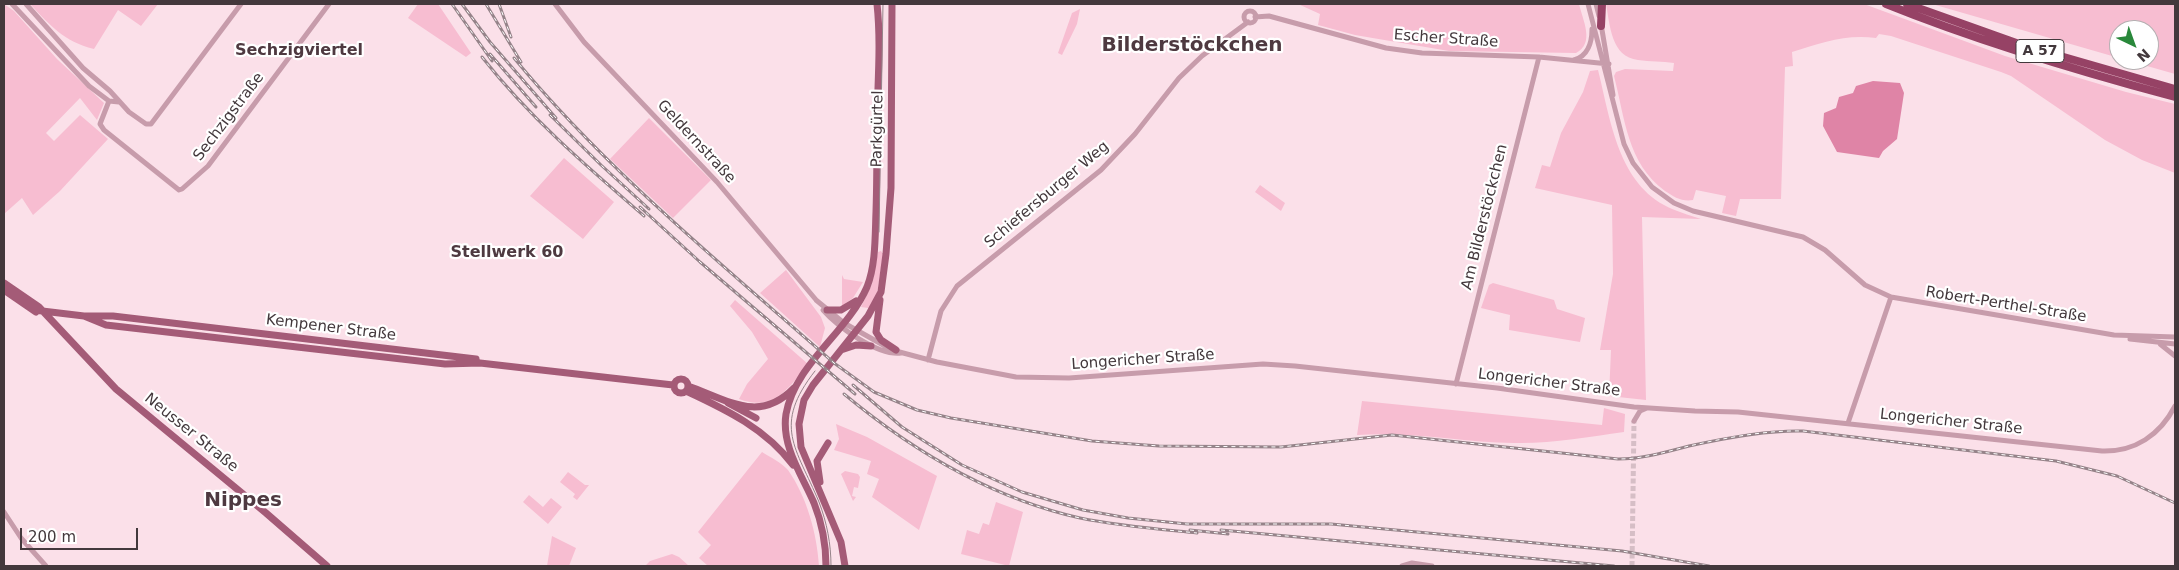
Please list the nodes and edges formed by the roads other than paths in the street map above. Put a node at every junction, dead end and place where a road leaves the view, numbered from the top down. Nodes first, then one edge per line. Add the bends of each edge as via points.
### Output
1 (12, 4) edge
2 (26, 4) edge
3 (241, 4) edge
4 (328, 4) edge
5 (555, 4) edge
6 (877, 4) edge
7 (892, 4) edge
8 (1588, 4) edge
9 (1596, 4) edge
10 (1602, 4) edge
11 (1886, 4) edge
12 (1906, 4) edge
13 (1256, 17) junction
14 (40, 18) junction
15 (1592, 21) junction
16 (1248, 22) junction
17 (32, 26) junction
18 (1601, 26) junction
19 (63, 47) junction
20 (57, 53) junction
21 (1539, 57) junction
22 (1571, 61) junction
23 (1602, 64) junction
24 (1609, 64) junction
25 (2175, 89) edge
26 (2175, 97) edge
27 (108, 101) junction
28 (119, 102) junction
29 (1617, 120) junction
30 (874, 252) junction
31 (886, 254) junction
32 (4, 283) edge
33 (4, 290) edge
34 (881, 292) junction
35 (1890, 297) junction
36 (860, 298) junction
37 (816, 300) junction
38 (34, 310) junction
39 (827, 310) junction
40 (44, 312) junction
41 (63, 314) junction
42 (84, 316) junction
43 (111, 317) junction
44 (110, 325) junction
45 (842, 325) junction
46 (57, 328) junction
47 (855, 333) junction
48 (2118, 336) junction
49 (65, 337) junction
50 (2175, 337) edge
51 (2157, 343) junction
52 (2175, 344) edge
53 (871, 346) junction
54 (841, 350) junction
55 (899, 352) junction
56 (2175, 356) edge
57 (928, 360) junction
58 (548, 370) junction
59 (673, 384) junction
60 (798, 384) junction
61 (1456, 384) junction
62 (687, 388) junction
63 (710, 394) junction
64 (2175, 406) edge
65 (1634, 407) junction
66 (1647, 408) junction
67 (756, 418) dead end
68 (1848, 423) junction
69 (828, 442) dead end
70 (800, 474) junction
71 (824, 497) junction
72 (4, 512) edge
73 (46, 566) edge
74 (327, 566) edge
75 (826, 566) edge
76 (845, 566) edge
77 (1402, 566) edge
78 (1432, 566) edge

1 - 17 street
2 - 14 street
3 - 28 street via 151,124 146,124
4 - 27 street, Sechzigstraße via 208,166 179,190 104,130 100,124
5 - 37 street, Geldernstraße via 572,30 689,150
6 - 30 main road, Parkgürtel via 879,49
7 - 31 main road, Parkgürtel via 891,188
8 - 15 street, Robert-Perthel-Straße
9 - 18 street, Robert-Perthel-Straße
10 - 18 highway
11 - 26 highway, A 57 via 2022,52
12 - 25 highway, A 57 via 2022,45
13 - 16 street
13 - 16 street via 1252,11 1246,12 1244,19
13 - 21 street, Escher Straße via 1269,16 1386,48 1422,53
14 - 17 street via 39,23
14 - 19 street
15 - 22 street via 1589,49
15 - 23 street, Robert-Perthel-Straße
16 - 57 street, Schiefersburger Weg via 1202,56 1179,78 1104,167 957,286 941,311
17 - 20 street
18 - 24 street, Robert-Perthel-Straße
19 - 20 street
19 - 28 street
20 - 27 street
21 - 22 street, Escher Straße
21 - 61 street, Am Bilderstöckchen
22 - 23 street, Escher Straße
23 - 24 street, Escher Straße
23 - 29 street, Robert-Perthel-Straße
24 - 29 street, Robert-Perthel-Straße
27 - 28 street
29 - 35 street, Robert-Perthel-Straße via 1633,163 1647,182 1666,199 1693,212 1803,237 1825,250 1865,285
30 - 31 main road via 879,248
30 - 36 main road, Parkgürtel via 871,274
31 - 34 main road, Parkgürtel
32 - 40 main road, Neusser Straße
33 - 38 main road, Neusser Straße
34 - 47 main road, Parkgürtel
34 - 55 main road via 876,332 881,340
35 - 48 street, Robert-Perthel-Straße
35 - 68 street
36 - 39 main road via 847,308
36 - 45 main road, Parkgürtel
37 - 39 street, Geldernstraße
37 - 45 street, Geldernstraße
38 - 40 main road, Kempener Straße
38 - 49 main road, Neusser Straße
39 - 45 street, Geldernstraße
40 - 41 main road, Kempener Straße
40 - 46 main road, Neusser Straße
41 - 42 main road, Kempener Straße
41 - 46 main road
42 - 43 main road, Kempener Straße
42 - 44 main road, Kempener Straße
43 - 44 main road
43 - 58 main road, Kempener Straße via 529,364
44 - 58 main road, Kempener Straße via 445,364 480,363
45 - 47 street, Geldernstraße
45 - 60 main road, Parkgürtel
46 - 49 main road, Neusser Straße
47 - 53 street, Longericher Straße
47 - 54 main road, Parkgürtel
47 - 55 street, Longericher Straße
48 - 50 street, Robert-Perthel-Straße
48 - 51 street, Robert-Perthel-Straße
49 - 74 main road, Neusser Straße via 116,389
51 - 52 street, Robert-Perthel-Straße
51 - 56 street
53 - 54 main road via 856,345
53 - 55 street, Longericher Straße via 895,354
54 - 71 main road, Parkgürtel via 804,400 799,424 805,459
55 - 57 street, Longericher Straße
57 - 61 street, Longericher Straße via 1037,379 1262,364
58 - 59 main road, Kempener Straße
59 - 62 main road, Kempener Straße via 678,393
59 - 62 main road, Kempener Straße via 685,380
60 - 63 main road, Kempener Straße via 779,402 760,408
60 - 70 main road via 786,416 787,441
61 - 65 street, Longericher Straße
62 - 63 main road, Kempener Straße
62 - 70 main road, Kempener Straße via 765,435
63 - 67 main road, Kempener Straße
64 - 68 street, Longericher Straße via 2163,425 2146,440 2134,447 2112,452
65 - 66 street, Longericher Straße
65 - 66 street via 1634,421 1640,411
66 - 68 street, Longericher Straße via 1738,412
69 - 71 main road via 817,464
70 - 75 main road via 819,520 825,542
71 - 76 main road via 841,542
72 - 73 street via 21,538
77 - 78 street via 1412,563

